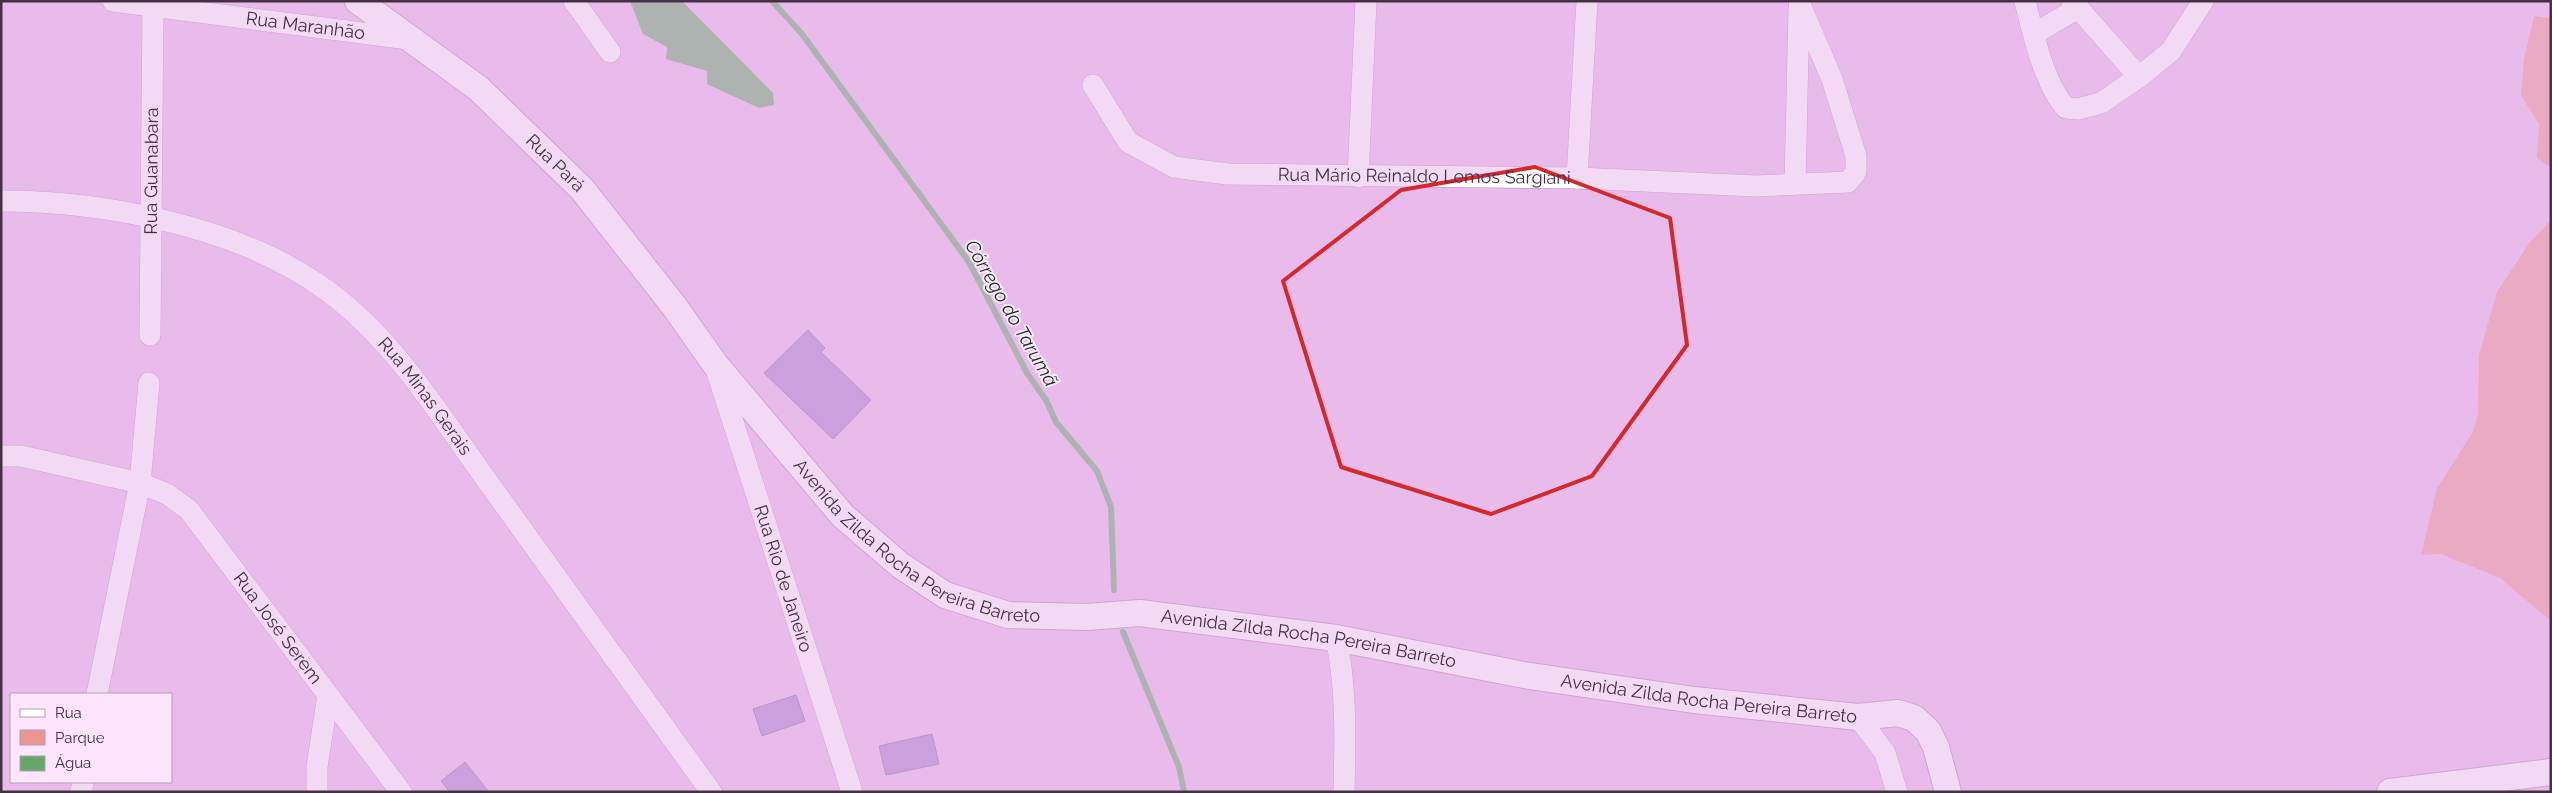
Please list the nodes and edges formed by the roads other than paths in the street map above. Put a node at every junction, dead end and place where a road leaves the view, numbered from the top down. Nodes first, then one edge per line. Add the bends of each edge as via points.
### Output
1 (113, 1) edge
2 (358, 1) edge
3 (574, 1) edge
4 (1366, 1) edge
5 (1587, 1) edge
6 (1799, 1) edge
7 (2025, 1) edge
8 (2204, 1) edge
9 (2075, 5) edge
10 (153, 6) junction
11 (2034, 34) junction
12 (409, 39) junction
13 (610, 52) dead end
14 (2139, 77) junction
15 (1832, 79) junction
16 (1093, 85) dead end
17 (1797, 86) junction
18 (1358, 177) junction
19 (1576, 178) junction
20 (1795, 184) junction
21 (1, 201) edge
22 (152, 216) junction
23 (150, 335) dead end
24 (715, 364) junction
25 (149, 384) dead end
26 (1, 456) edge
27 (140, 483) junction
28 (1336, 638) junction
29 (97, 693) edge
30 (328, 695) junction
31 (1858, 717) junction
32 (2551, 772) edge
33 (317, 792) edge
34 (400, 792) edge
35 (711, 792) edge
36 (852, 792) edge
37 (1344, 792) edge
38 (1898, 792) edge
39 (1948, 792) edge
40 (2390, 792) edge

1 - 10 street, Rua Maranhão
2 - 12 street, Rua Pará
3 - 13 street
4 - 18 street
5 - 19 street
6 - 15 street, Rua Mário Reinaldo Lemos Sargiani
6 - 17 street
7 - 11 street
8 - 14 street via 2171,51
9 - 11 street
9 - 14 street
10 - 12 street, Rua Maranhão
10 - 22 street, Rua Guanabara
11 - 14 street via 2055,96 2066,108 2101,104
12 - 24 street, Rua Pará via 478,88 582,189
15 - 17 street
15 - 20 street, Rua Mário Reinaldo Lemos Sargiani via 1856,156 1856,172 1848,182
16 - 18 street, Rua Mário Reinaldo Lemos Sargiani via 1128,142 1174,168 1228,174
17 - 20 street
18 - 19 street, Rua Mário Reinaldo Lemos Sargiani
19 - 20 street, Rua Mário Reinaldo Lemos Sargiani via 1756,186
21 - 22 street, Rua Minas Gerais via 63,203
22 - 23 street, Rua Guanabara
22 - 35 street, Rua Minas Gerais via 274,259 319,285 364,320 420,389
24 - 28 street, Avenida Zilda Rocha Pereira Barreto via 843,516 900,565 946,595 1008,615 1087,617 1140,613
24 - 36 street, Rua Rio de Janeiro
25 - 27 street
26 - 27 street, Rua José Serem via 21,456
27 - 29 street
27 - 30 street, Rua José Serem via 167,494 189,510
28 - 31 street, Avenida Zilda Rocha Pereira Barreto via 1524,675 1694,700
28 - 37 street via 1343,672 1346,724
30 - 33 street via 317,767
30 - 34 street, Rua José Serem
31 - 38 street via 1885,753
31 - 39 street, Avenida Zilda Rocha Pereira Barreto via 1898,713 1914,718 1928,730 1936,747
32 - 40 street

